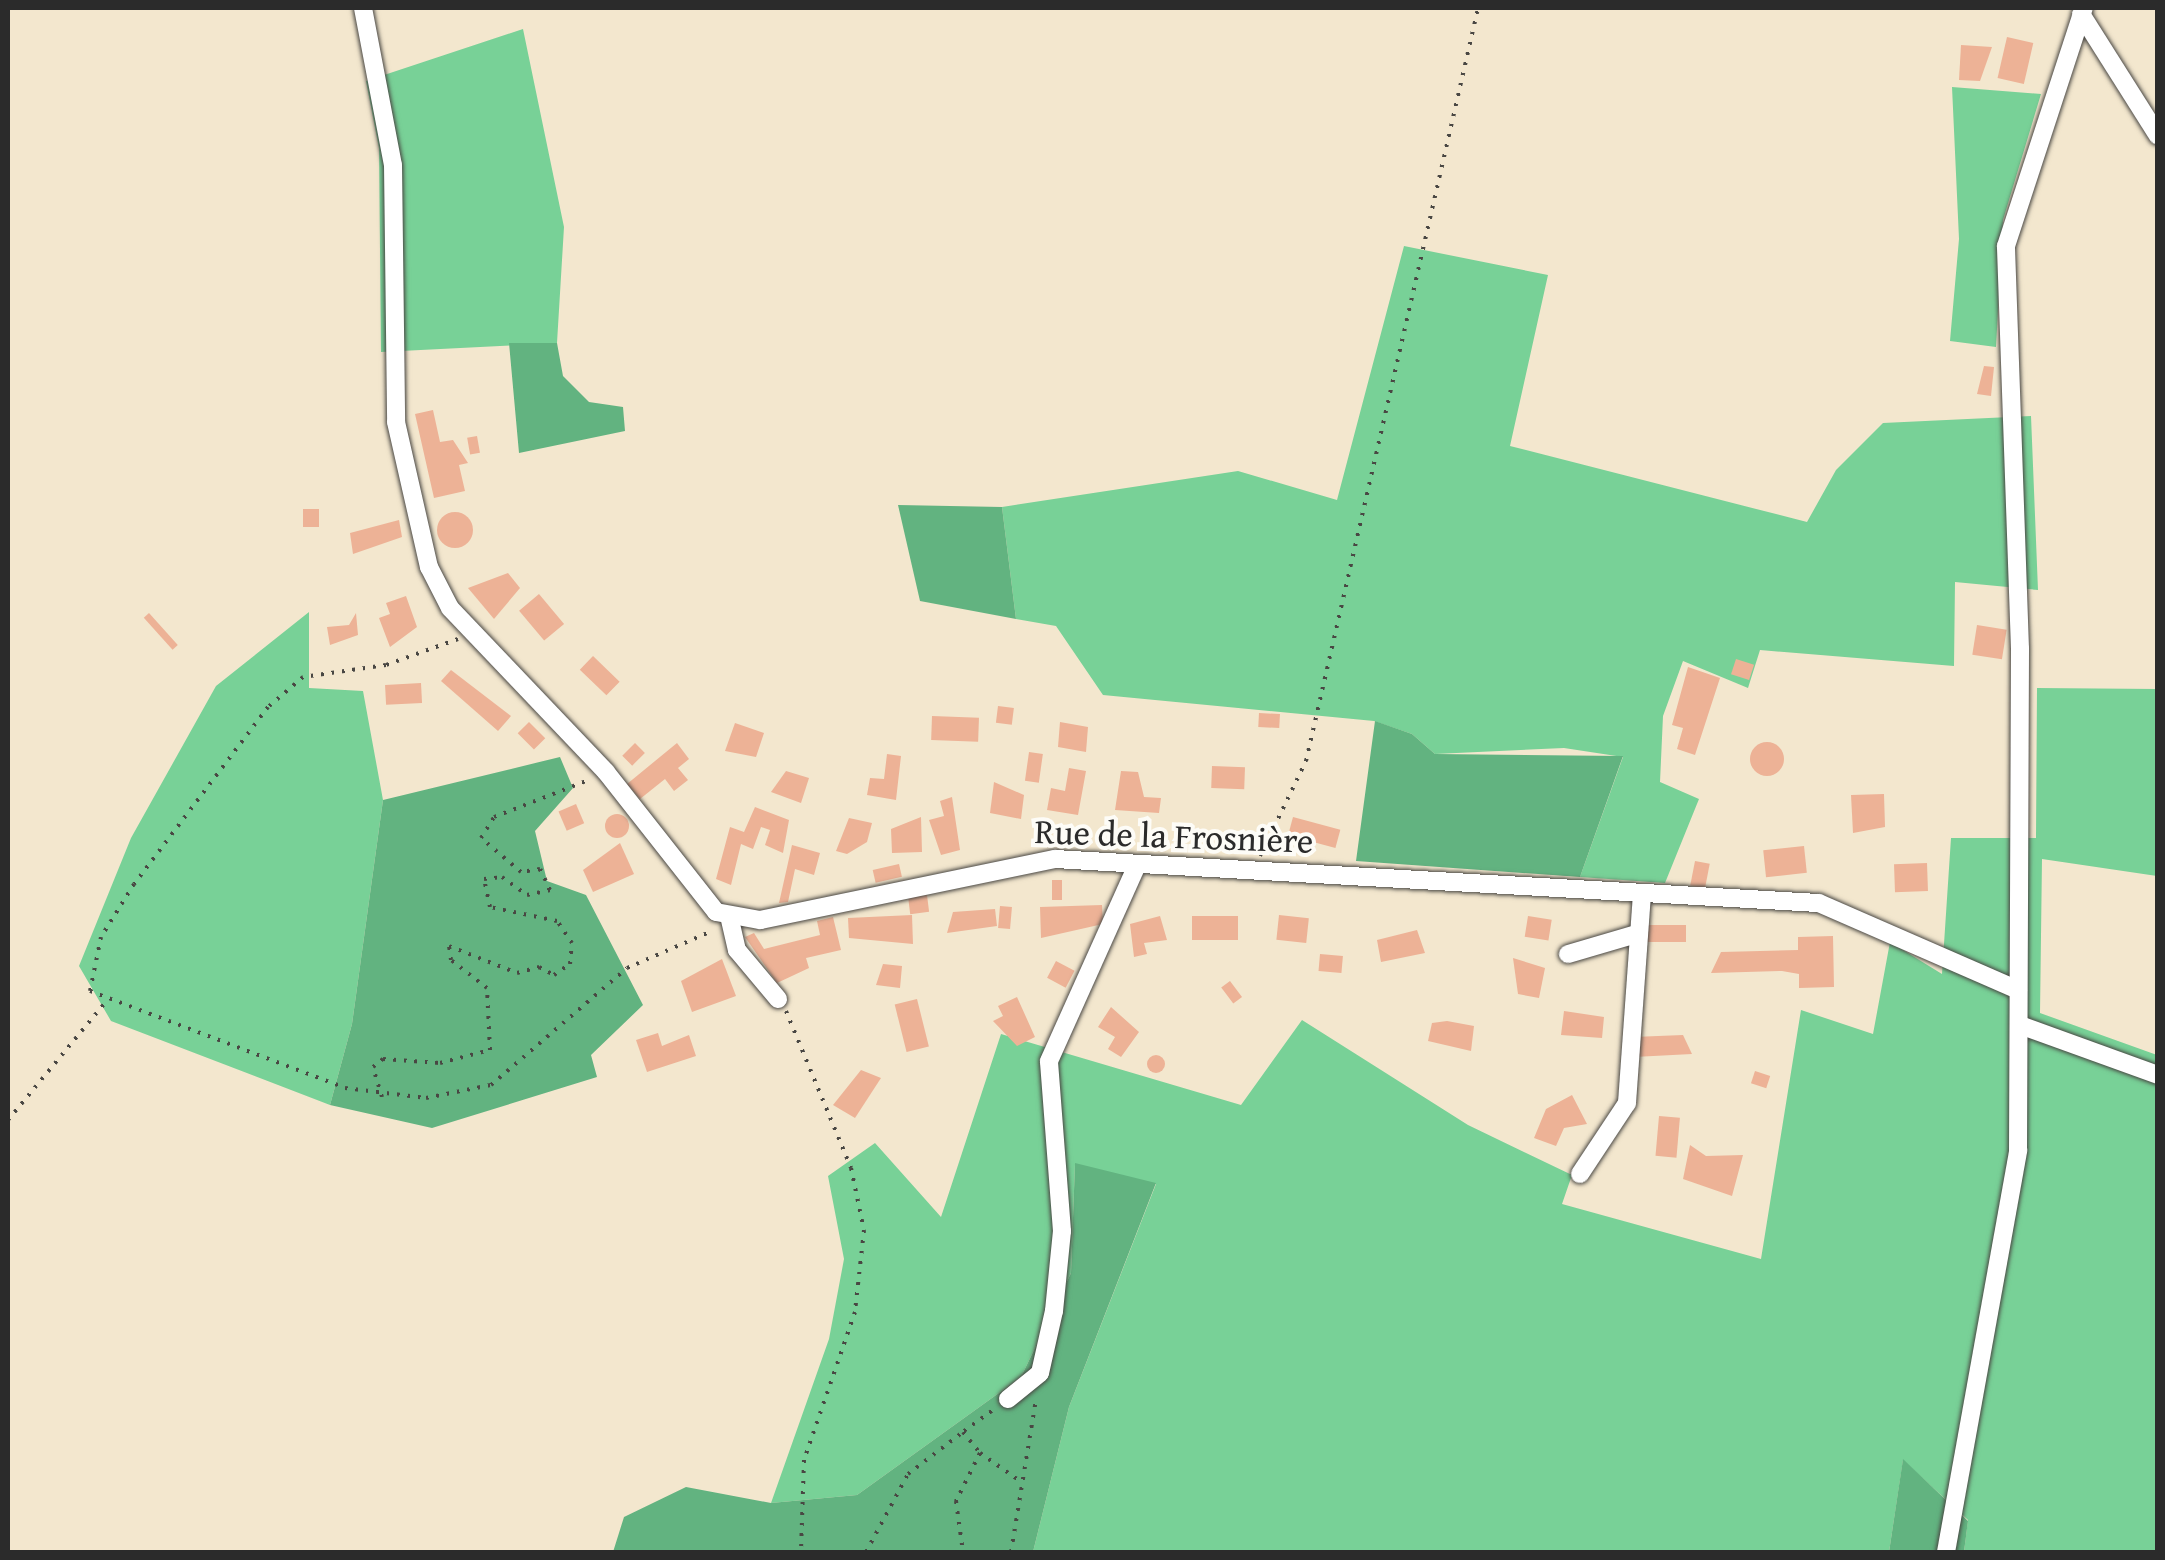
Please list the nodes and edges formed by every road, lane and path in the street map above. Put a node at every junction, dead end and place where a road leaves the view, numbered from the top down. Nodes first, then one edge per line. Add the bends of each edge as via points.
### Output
1 (363, 8) edge
2 (1478, 8) edge
3 (2083, 11) edge
4 (2158, 136) edge
5 (472, 633) junction
6 (606, 772) junction
7 (1137, 865) junction
8 (1254, 869) junction
9 (1642, 895) junction
10 (730, 920) junction
11 (1632, 935) junction
12 (1568, 954) dead end
13 (2018, 990) junction
14 (778, 999) joint
15 (104, 1004) junction
16 (2020, 1024) junction
17 (2158, 1074) edge
18 (382, 1098) junction
19 (8, 1120) edge
20 (1580, 1174) dead end
21 (1040, 1372) junction
22 (1008, 1399) joint
23 (963, 1432) junction
24 (980, 1453) junction
25 (1020, 1482) junction
26 (801, 1552) edge
27 (866, 1552) edge
28 (963, 1552) edge
29 (1011, 1552) edge
30 (1946, 1552) edge

1 - 5 street via 393,165 392,383 429,567
2 - 8 path via 1306,761
3 - 4 street
3 - 13 street via 2014,214 2002,292 2020,650
5 - 6 street
5 - 15 path via 386,665 303,677 268,708 179,816 102,938 89,979
6 - 10 street via 705,902
6 - 18 path via 494,818 481,838 521,872 540,869 550,890 527,895 502,878 484,879 490,907 557,921 572,942 570,964 554,975 540,967 517,973 450,946 451,960 487,988 490,1050 480,1058 465,1050 453,1062 384,1059 373,1067
7 - 8 street, Rue de la Frosnière
7 - 10 street, Rue de la Frosnière via 987,866
7 - 21 street via 1049,1061 1062,1231
8 - 9 street, Rue de la Frosnière
9 - 11 street
9 - 13 street, Rue de la Frosnière via 1819,903
10 - 14 street via 737,950
10 - 18 path via 627,968 491,1086
11 - 12 street
11 - 20 street via 1626,1103
13 - 16 street
14 - 26 path via 808,1051 864,1230 856,1312 804,1460
15 - 18 path
15 - 19 path
16 - 17 street
16 - 30 street via 2018,1150
21 - 22 street
21 - 25 path
22 - 23 path
23 - 24 path
23 - 27 path via 908,1474
24 - 25 path
24 - 28 path via 956,1501
25 - 29 path

